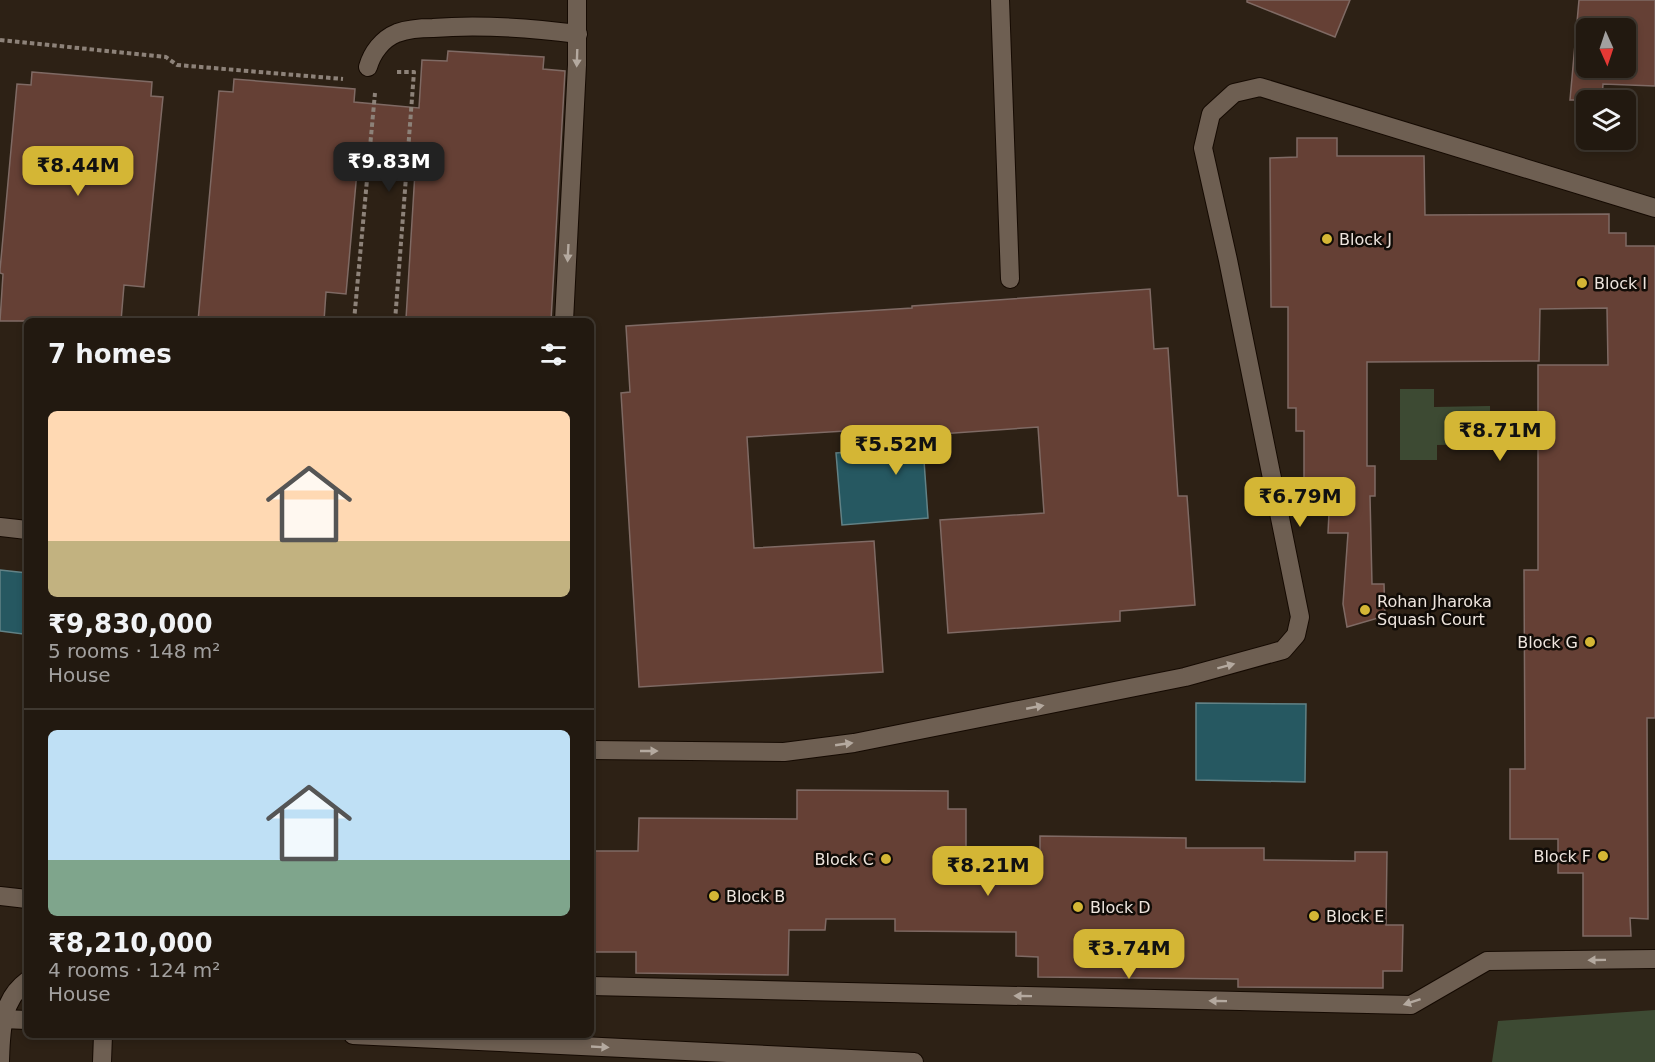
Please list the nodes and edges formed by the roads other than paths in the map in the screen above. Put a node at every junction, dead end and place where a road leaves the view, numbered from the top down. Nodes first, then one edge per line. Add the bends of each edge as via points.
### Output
1 (577, 0) edge
2 (1000, 0) edge
3 (578, 34) junction
4 (368, 68) dead end
5 (1655, 208) edge
6 (1010, 279) dead end
7 (564, 318) edge
8 (0, 527) edge
9 (24, 530) edge
10 (594, 750) edge
11 (0, 896) edge
12 (24, 899) edge
13 (1655, 959) edge
14 (24, 984) edge
15 (594, 986) edge
16 (2, 1019) junction
17 (24, 1020) edge
18 (103, 1038) edge
19 (415, 1038) edge
20 (0, 1061) edge
21 (102, 1062) edge
22 (914, 1062) edge

1 - 3 street
2 - 6 street
3 - 4 street via 457,26 413,29 395,34 373,52
3 -> 7 street
10 -> 5 street via 784,752 854,742 1185,677 1283,650 1296,635 1300,617 1203,148 1211,114 1234,93 1260,87
8 - 9 street
11 - 12 street
13 -> 15 street via 1487,961 1411,1005
14 - 16 street
16 - 17 street
16 - 20 street
18 - 21 street
19 -> 22 street

